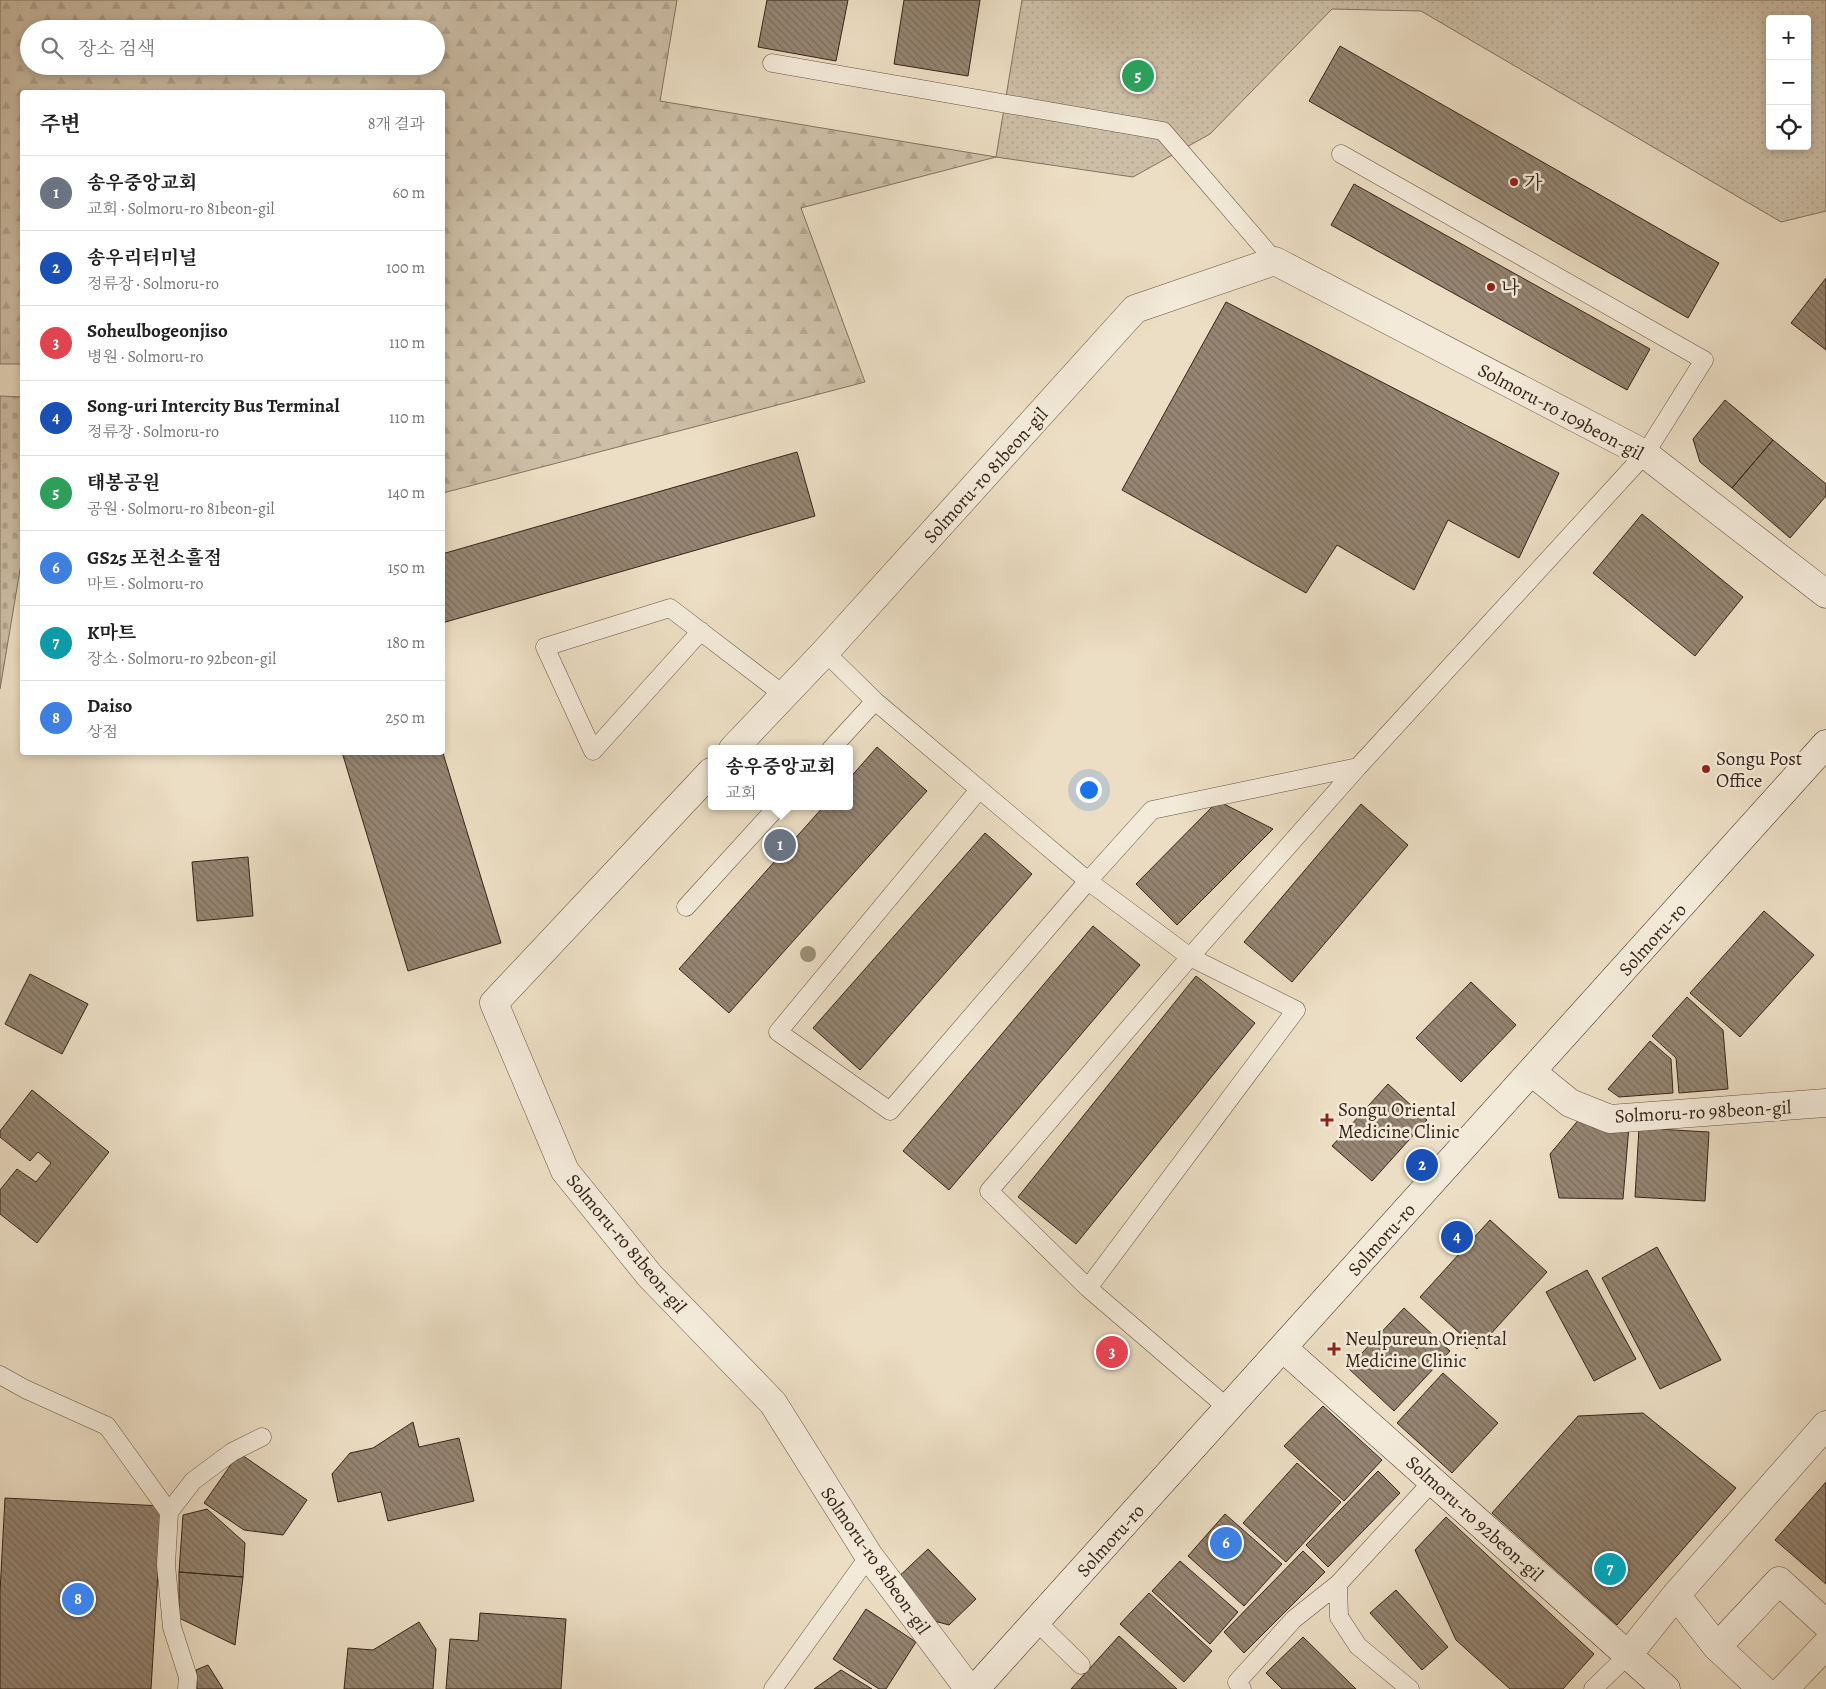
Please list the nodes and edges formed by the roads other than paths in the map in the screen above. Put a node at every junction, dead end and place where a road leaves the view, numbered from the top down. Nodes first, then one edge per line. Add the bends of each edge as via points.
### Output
1 (772, 63) dead end
2 (1341, 154) dead end
3 (1275, 261) junction
4 (1645, 454) junction
5 (1826, 594) edge
6 (701, 631) junction
7 (826, 652) junction
8 (784, 695) junction
9 (874, 702) junction
10 (1826, 744) edge
11 (737, 745) edge
12 (835, 745) edge
13 (1358, 767) junction
14 (708, 775) edge
15 (978, 791) junction
16 (774, 810) edge
17 (1088, 881) junction
18 (686, 907) dead end
19 (1190, 957) junction
20 (1532, 1072) junction
21 (1826, 1103) edge
22 (1088, 1288) junction
23 (1283, 1348) junction
24 (0, 1375) edge
25 (1229, 1409) junction
26 (1826, 1425) edge
27 (262, 1437) dead end
28 (1433, 1481) junction
29 (169, 1512) junction
30 (869, 1556) junction
31 (1338, 1584) junction
32 (1676, 1595) junction
33 (1036, 1621) junction
34 (1826, 1624) edge
35 (1826, 1645) edge
36 (1717, 1648) junction
37 (1628, 1655) junction
38 (1081, 1665) dead end
39 (187, 1689) edge
40 (773, 1689) edge
41 (969, 1689) edge
42 (975, 1689) edge
43 (1242, 1689) edge
44 (1410, 1689) edge
45 (1593, 1689) edge
46 (1666, 1689) edge
47 (1762, 1689) edge
48 (1784, 1689) edge

1 - 3 lane via 1163,131
2 - 4 lane via 1704,360
3 - 4 street, Solmoru-ro 109beon-gil
3 - 7 street, Solmoru-ro 81beon-gil via 1135,309
4 - 5 street, Solmoru-ro 109beon-gil
4 - 13 lane
6 - 6 lane via 670,608 545,647 593,751
6 - 8 lane
7 - 8 street, Solmoru-ro 81beon-gil
7 - 9 lane
8 - 11 street, Solmoru-ro 81beon-gil
9 - 12 lane
9 - 15 lane
10 - 20 street, Solmoru-ro
13 - 17 lane via 1152,810
13 - 19 lane
14 - 30 street, Solmoru-ro 81beon-gil via 494,1003 565,1171 650,1276 773,1403
15 - 17 lane
15 - 17 lane via 778,1032 890,1111
16 - 18 lane
17 - 19 lane
19 - 22 lane via 988,1191
19 - 22 lane via 1296,1010
20 - 21 street, Solmoru-ro 98beon-gil via 1570,1103 1610,1118
20 - 23 street, Solmoru-ro
22 - 25 lane
23 - 25 street, Solmoru-ro
23 - 28 street, Solmoru-ro 92beon-gil
24 - 29 lane via 106,1426
25 - 33 street, Solmoru-ro
26 - 32 street
27 - 29 lane via 232,1452 193,1482
28 - 31 lane
28 - 37 street, Solmoru-ro 92beon-gil
29 - 39 lane via 167,1574 172,1627 188,1677
30 - 40 lane
30 - 41 street, Solmoru-ro 81beon-gil
31 - 43 lane via 1294,1619 1238,1682
31 - 44 lane via 1340,1617 1358,1646
32 - 36 street
32 - 37 street
33 - 38 lane
33 - 42 street, Solmoru-ro
34 - 36 street via 1779,1581
35 - 48 street
36 - 47 street
37 - 45 lane
37 - 46 street, Solmoru-ro 92beon-gil

